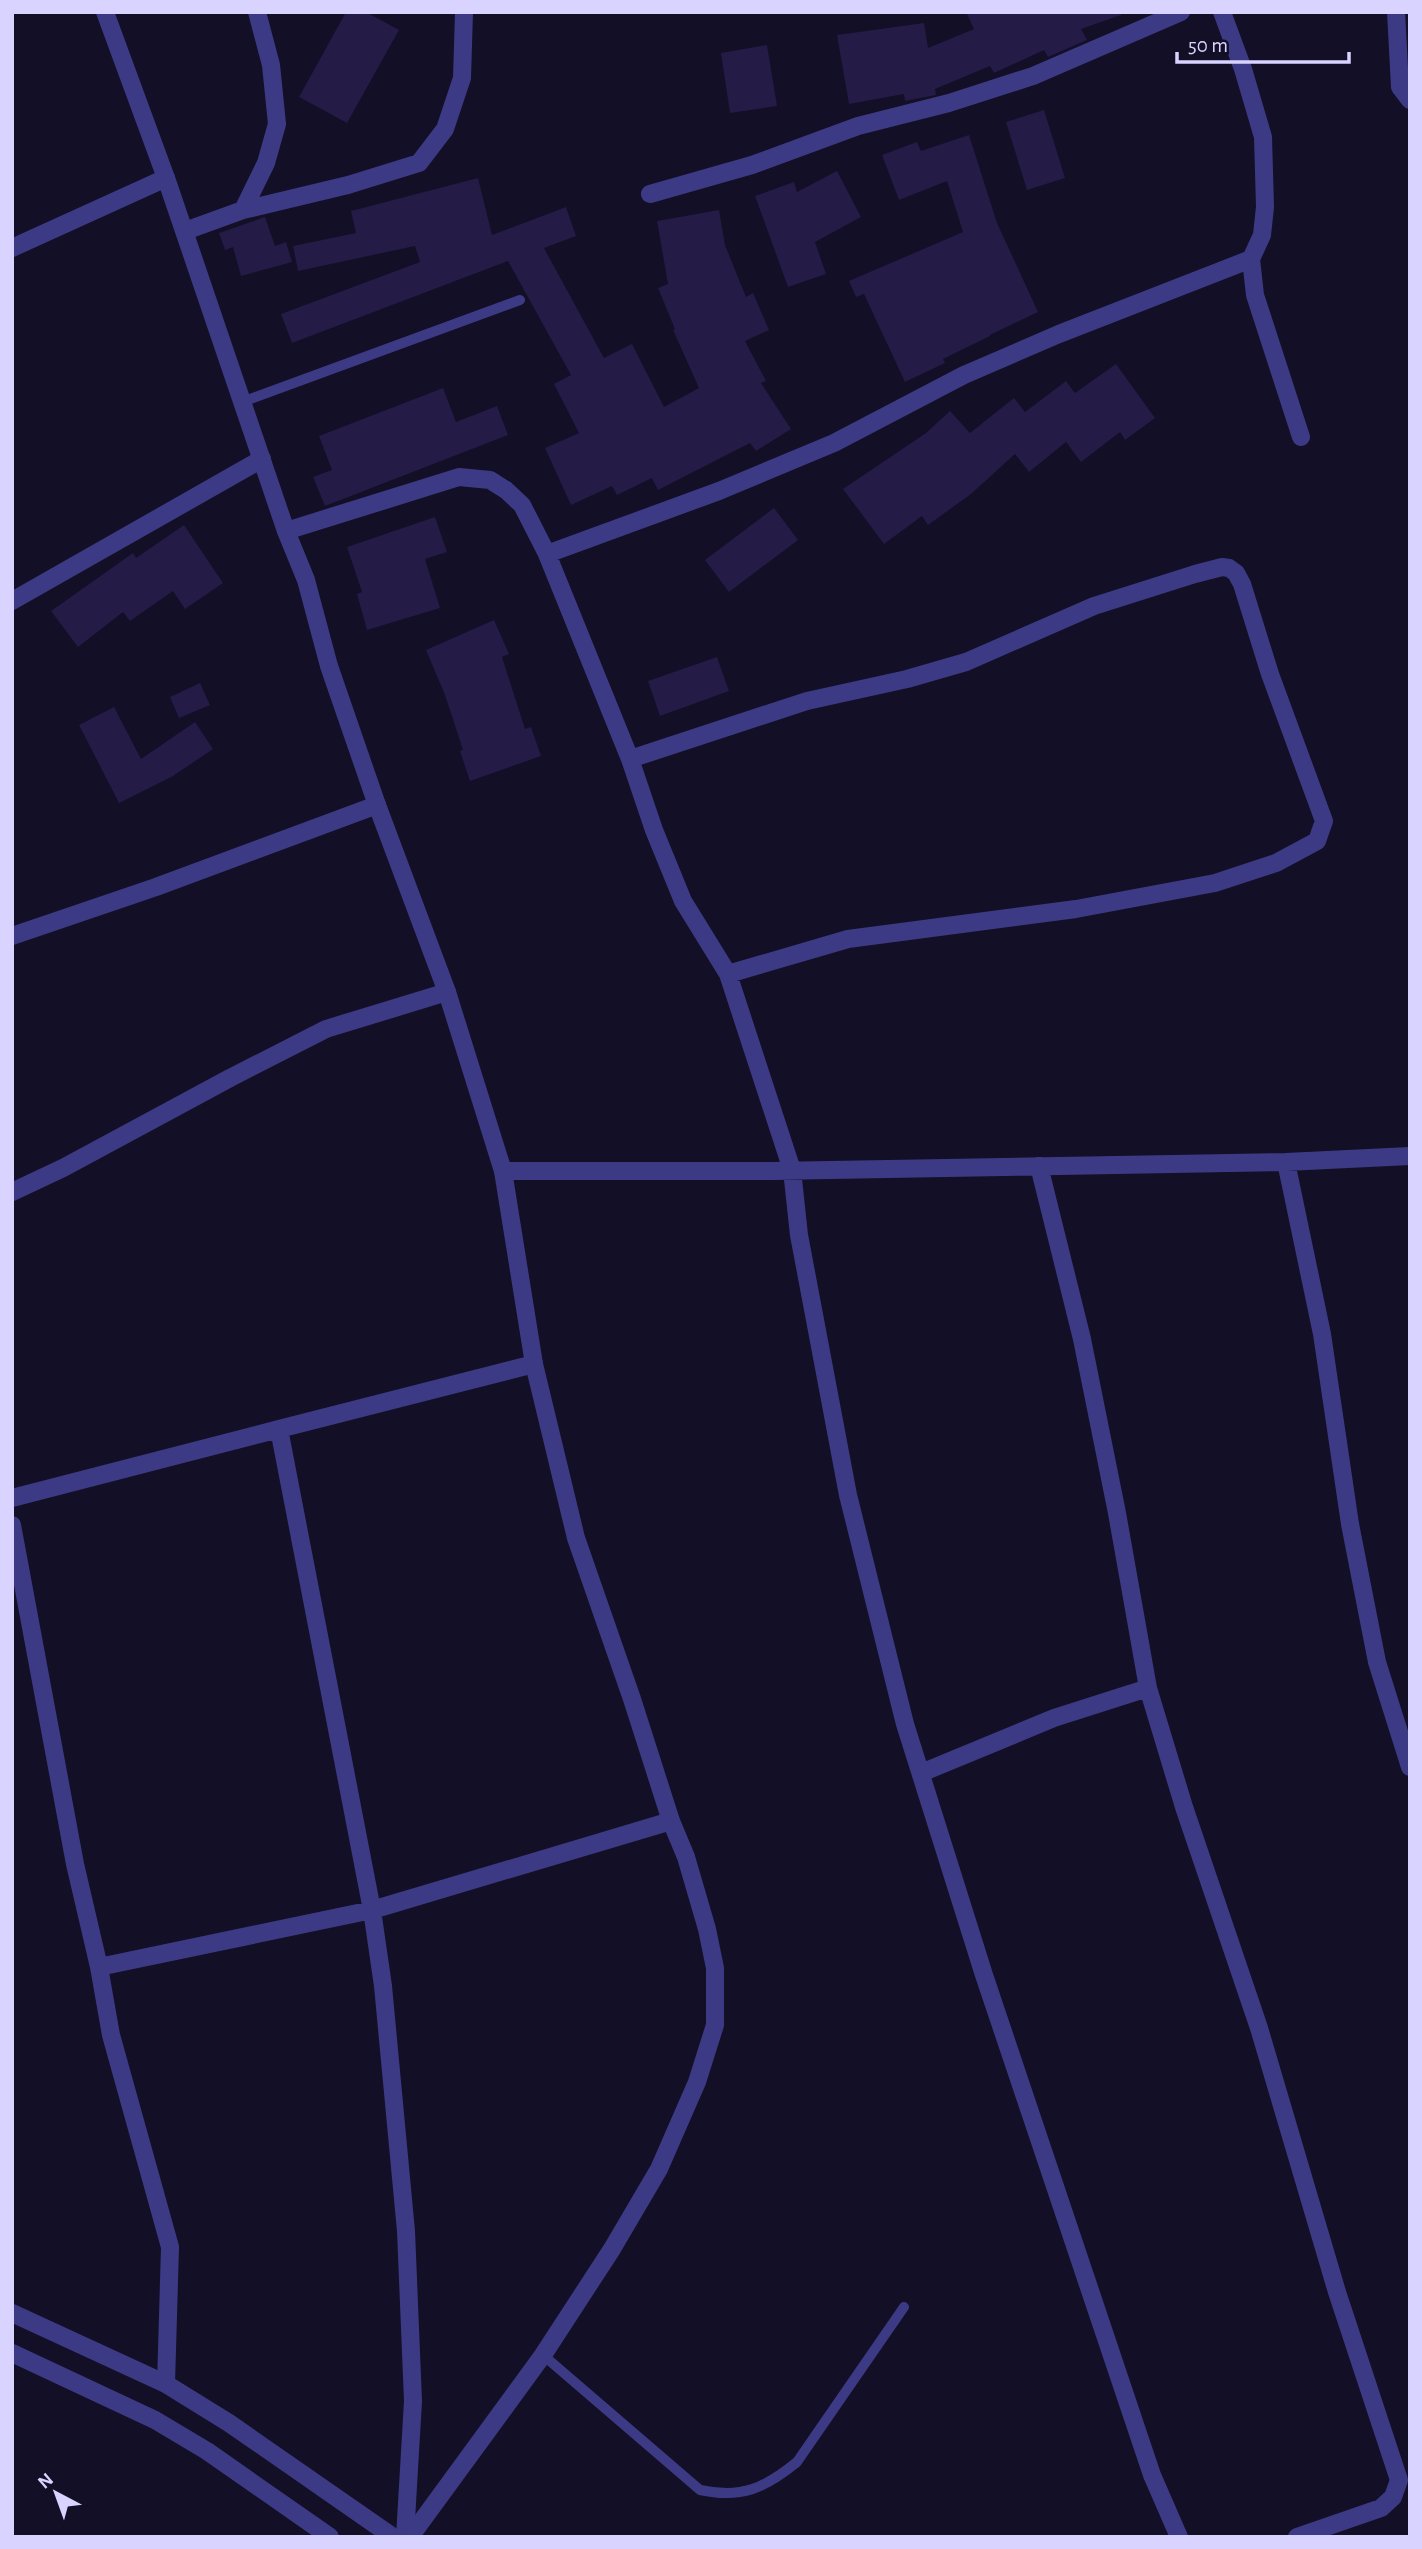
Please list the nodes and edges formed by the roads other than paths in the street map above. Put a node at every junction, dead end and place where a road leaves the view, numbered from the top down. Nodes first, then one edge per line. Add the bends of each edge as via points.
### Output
1 (104, 12) edge
2 (257, 12) edge
3 (464, 12) edge
4 (1181, 12) edge
5 (1222, 12) edge
6 (1396, 12) edge
7 (1410, 100) edge
8 (166, 178) junction
9 (650, 194) dead end
10 (243, 209) junction
11 (184, 231) junction
12 (12, 248) edge
13 (1251, 259) junction
14 (520, 300) dead end
15 (242, 402) junction
16 (1301, 437) dead end
17 (262, 459) junction
18 (286, 531) junction
19 (547, 554) junction
20 (12, 601) edge
21 (630, 759) junction
22 (377, 805) junction
23 (12, 936) edge
24 (728, 974) junction
25 (447, 992) junction
26 (1410, 1156) edge
27 (1286, 1162) junction
28 (1039, 1166) junction
29 (792, 1170) junction
30 (503, 1171) junction
31 (12, 1192) edge
32 (534, 1364) junction
33 (279, 1429) junction
34 (12, 1499) edge
35 (12, 1525) edge
36 (1148, 1688) junction
37 (1410, 1767) edge
38 (920, 1773) junction
39 (671, 1821) junction
40 (372, 1910) junction
41 (99, 1967) junction
42 (904, 2307) dead end
43 (12, 2314) edge
44 (12, 2353) edge
45 (543, 2355) junction
46 (166, 2384) junction
47 (330, 2537) edge
48 (393, 2537) edge
49 (408, 2537) edge
50 (1179, 2537) edge
51 (1297, 2537) edge

1 - 8 street
2 - 10 street via 271,65 277,124 266,163
3 - 10 street via 462,78 445,129 419,163
4 - 9 street via 1033,76 858,126 752,165
5 - 13 street via 1263,137 1265,207 1262,235
6 - 7 street via 1400,87
8 - 11 street
8 - 12 street
10 - 11 street
11 - 15 street
13 - 16 street via 1255,295
13 - 19 street via 964,375 821,449
14 - 15 lane
15 - 17 street
17 - 18 street
17 - 20 street
18 - 19 street via 459,477 490,480 506,490 522,505
18 - 22 street via 306,580 329,666
19 - 21 street
21 - 24 street via 683,901
21 - 24 street via 807,701 966,662 1094,606 1222,567 1236,573 1242,584 1324,821 1317,841 1276,863 1215,883 1076,909 848,939
22 - 23 street
22 - 25 street
24 - 29 street
25 - 30 street
25 - 31 street via 326,1029
26 - 27 street
27 - 28 street
27 - 37 street via 1322,1334 1350,1524 1377,1662
28 - 29 street
28 - 36 street via 1082,1339
29 - 30 street
29 - 38 street via 799,1235 848,1496
30 - 32 street
32 - 33 street
32 - 39 street via 576,1538
33 - 34 street
33 - 40 street
35 - 41 street via 75,1864
36 - 38 street via 1054,1718
36 - 51 street via 1399,2480 1393,2497 1381,2508
38 - 50 street via 1152,2474
39 - 40 street
39 - 45 street via 707,1929 715,1968 715,2025 697,2082 659,2169
40 - 41 street
40 - 49 street via 409,2283 413,2401
41 - 46 street via 111,2035 170,2247
42 - 45 lane via 797,2462 775,2480 722,2495 700,2490
43 - 46 street
44 - 47 street via 155,2420
45 - 49 street
46 - 48 street

